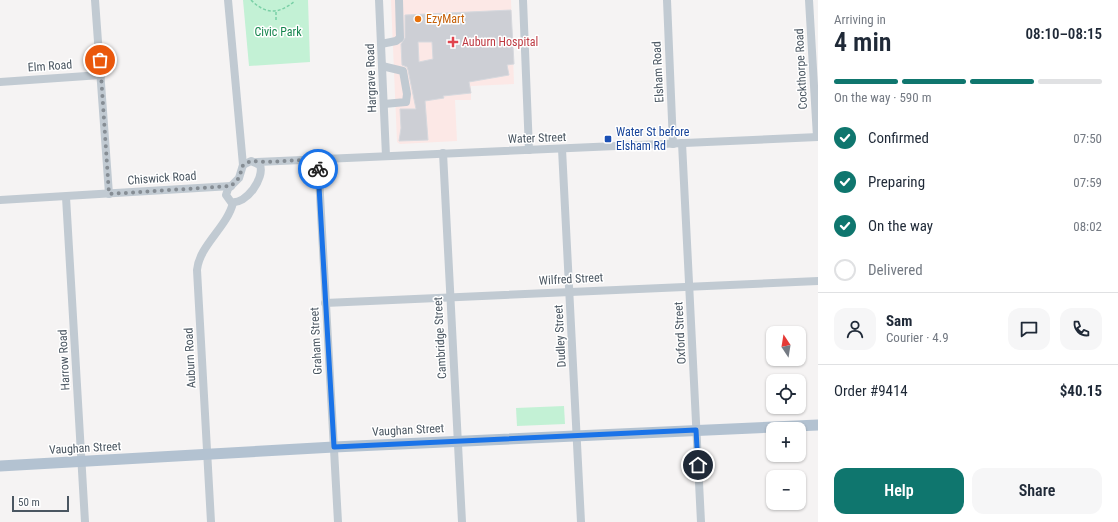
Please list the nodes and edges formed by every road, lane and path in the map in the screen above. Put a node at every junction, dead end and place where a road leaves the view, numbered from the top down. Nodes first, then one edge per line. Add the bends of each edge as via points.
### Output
1 (95, 0) edge
2 (228, 0) edge
3 (251, 0) edge
4 (379, 0) edge
5 (399, 0) edge
6 (522, 0) edge
7 (667, 0) edge
8 (809, 0) edge
9 (295, 1) dead end
10 (276, 12) junction
11 (276, 22) dead end
12 (381, 44) junction
13 (382, 66) junction
14 (101, 75) junction
15 (0, 82) edge
16 (384, 104) junction
17 (818, 137) edge
18 (673, 144) junction
19 (682, 144) junction
20 (562, 148) junction
21 (529, 150) junction
22 (443, 154) junction
23 (386, 156) junction
24 (318, 159) junction
25 (257, 162) junction
26 (243, 165) junction
27 (231, 186) junction
28 (109, 194) junction
29 (66, 197) junction
30 (0, 200) edge
31 (233, 203) junction
32 (818, 281) edge
33 (689, 286) junction
34 (569, 292) junction
35 (450, 297) junction
36 (325, 303) junction
37 (818, 425) edge
38 (696, 430) junction
39 (577, 435) junction
40 (458, 440) junction
41 (334, 447) junction
42 (208, 454) junction
43 (81, 460) junction
44 (0, 466) edge
45 (85, 522) edge
46 (211, 522) edge
47 (338, 522) edge
48 (462, 522) edge
49 (581, 522) edge
50 (701, 522) edge

1 - 14 street
2 - 26 street
3 - 10 path via 265,10
4 - 12 street, Hargrave Road
5 - 12 street via 400,38
6 - 21 street
7 - 18 street, Elsham Road
8 - 17 street, Cockthorpe Road
9 - 10 path
10 - 11 path
12 - 13 street, Hargrave Road
13 - 16 street, Hargrave Road
13 - 16 street via 403,71 407,94 406,102
14 - 15 street, Elm Road
14 - 28 street
16 - 23 street, Hargrave Road
17 - 19 street, Water Street
18 - 19 street, Water Street
18 - 20 street, Water Street
19 - 33 street, Oxford Street
20 - 21 street, Water Street
20 - 34 street, Dudley Street
21 - 22 street, Water Street
22 - 23 street, Water Street
22 - 35 street, Cambridge Street
23 - 24 street, Water Street
24 - 25 street, Water Street
24 - 36 street, Graham Street
25 - 26 street, Water Street via 251,161
25 - 31 street via 261,168 259,179 245,198
26 - 27 street via 239,178
27 - 28 street, Chiswick Road
27 - 31 street via 226,195
28 - 29 street, Chiswick Road
29 - 30 street, Chiswick Road
29 - 43 street, Harrow Road
31 - 42 street, Auburn Road via 231,211 197,266
32 - 33 street, Wilfred Street
33 - 34 street, Wilfred Street
33 - 38 street, Oxford Street
34 - 35 street, Wilfred Street
34 - 39 street, Dudley Street
35 - 36 street, Wilfred Street
35 - 40 street, Cambridge Street
36 - 41 street, Graham Street
37 - 38 main road, Vaughan Street
38 - 39 main road, Vaughan Street
38 - 50 street, Oxford Street
39 - 40 main road, Vaughan Street
39 - 49 street, Dudley Street
40 - 41 main road, Vaughan Street
40 - 48 street, Cambridge Street
41 - 42 main road, Vaughan Street
41 - 47 street, Graham Street
42 - 43 main road, Vaughan Street
42 - 46 street, Auburn Road
43 - 44 main road, Vaughan Street
43 - 45 street, Harrow Road

